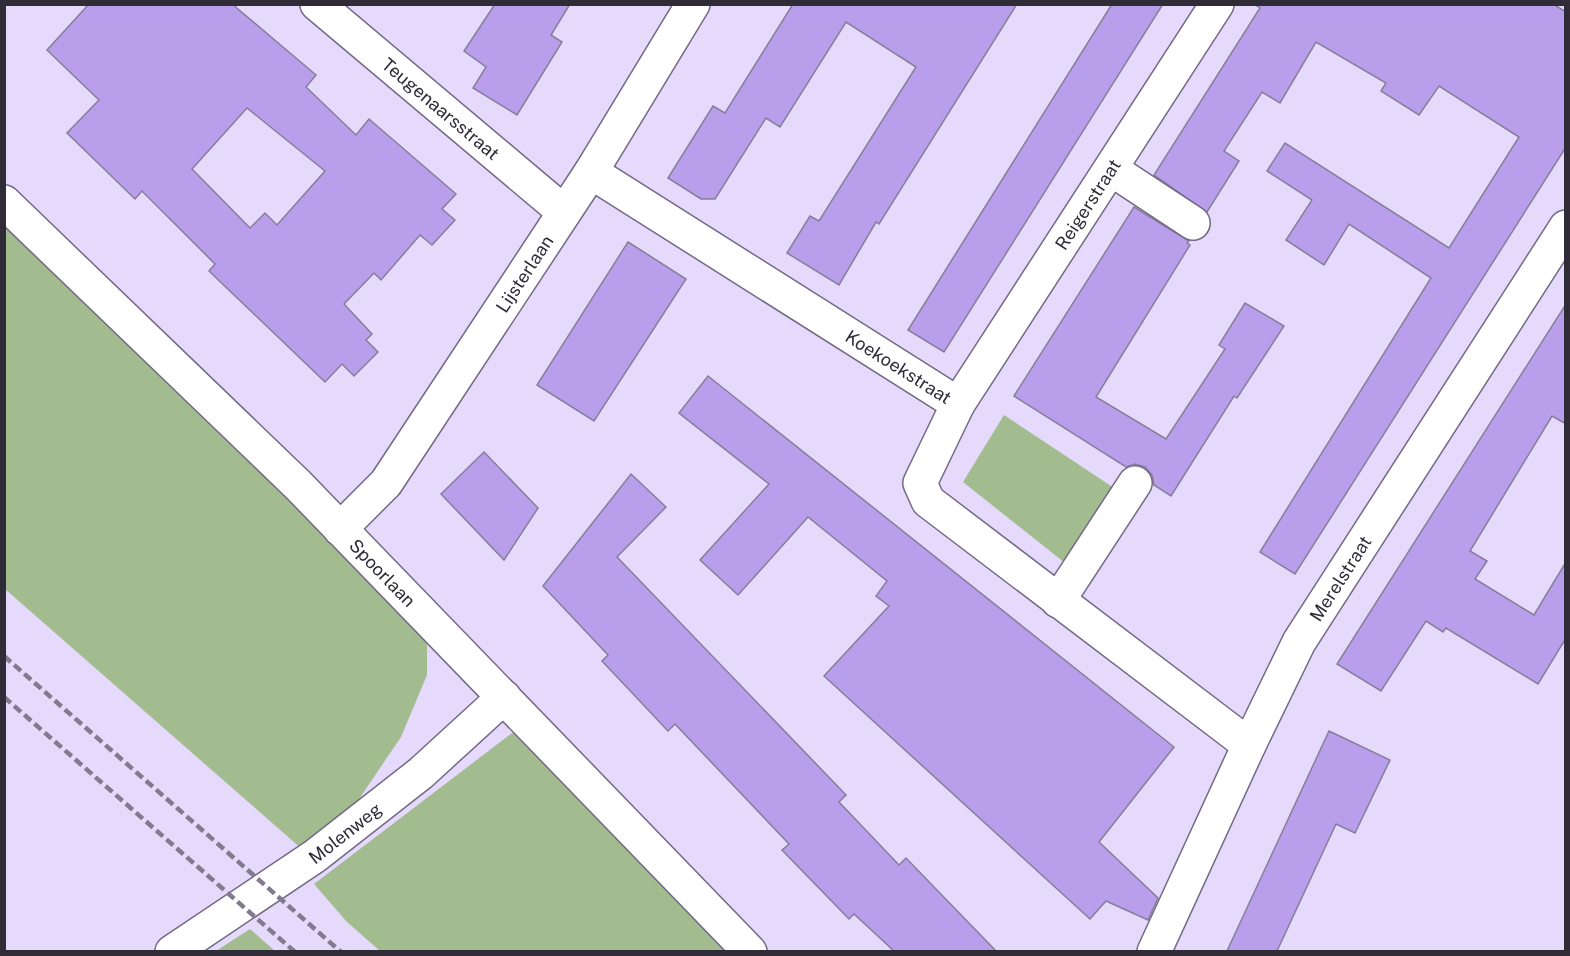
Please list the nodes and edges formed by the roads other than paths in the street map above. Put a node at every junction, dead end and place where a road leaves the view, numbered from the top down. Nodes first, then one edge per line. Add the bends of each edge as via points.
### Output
1 (317, 4) edge
2 (693, 4) edge
3 (1217, 4) edge
4 (1111, 169) junction
5 (591, 172) junction
6 (4, 202) edge
7 (564, 212) junction
8 (1193, 223) dead end
9 (1566, 227) edge
10 (958, 404) junction
11 (1135, 483) dead end
12 (340, 528) junction
13 (1058, 601) junction
14 (504, 697) junction
15 (1249, 745) junction
16 (172, 951) edge
17 (750, 951) edge
18 (1154, 951) edge

1 - 7 street, Teugenaarsstraat
2 - 5 street, Lijsterlaan
3 - 4 street, Reigerstraat
4 - 8 street
4 - 10 street, Reigerstraat
5 - 7 street, Lijsterlaan
5 - 10 street, Koekoekstraat
6 - 12 street, Spoorlaan
7 - 12 street, Lijsterlaan via 387,483
9 - 15 street, Merelstraat via 1299,642
10 - 13 street, Koekoekstraat via 920,483 928,501
11 - 13 street
12 - 14 street, Spoorlaan
13 - 15 street, Koekoekstraat
14 - 16 street, Molenweg via 421,773 315,856
14 - 17 street, Spoorlaan
15 - 18 street, Merelstraat

